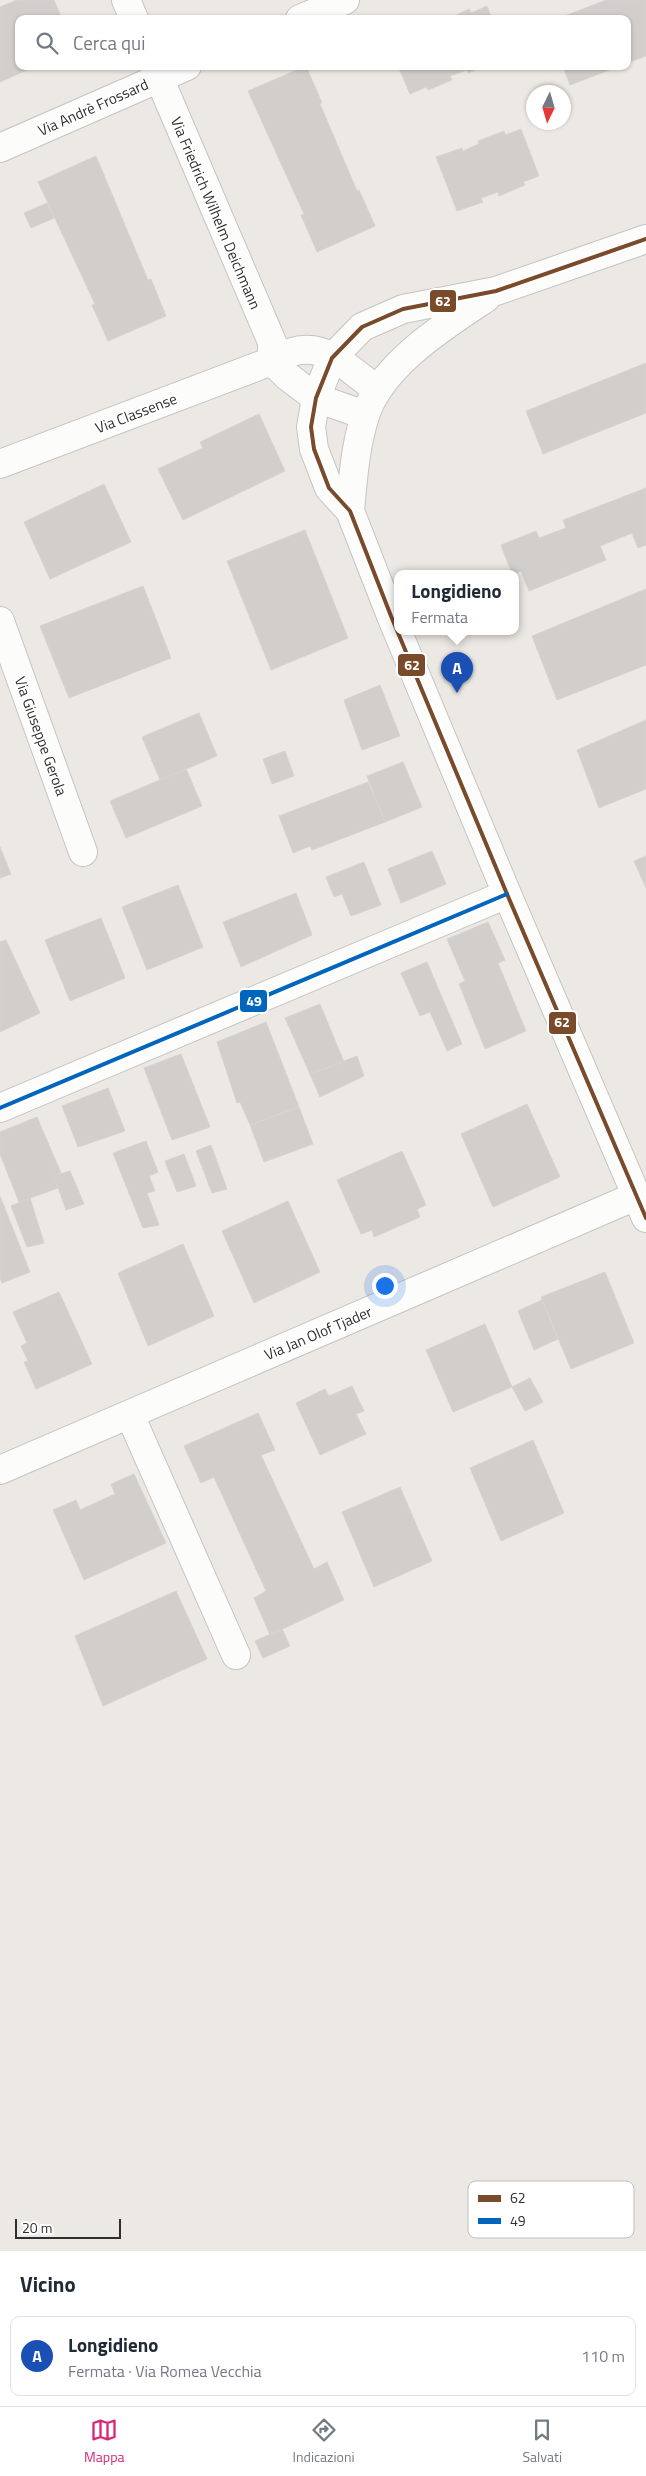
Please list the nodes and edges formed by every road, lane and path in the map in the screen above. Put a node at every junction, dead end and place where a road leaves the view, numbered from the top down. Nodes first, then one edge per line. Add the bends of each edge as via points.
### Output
1 (126, 0) edge
2 (345, 0) edge
3 (132, 15) edge
4 (309, 15) edge
5 (156, 72) edge
6 (0, 148) edge
7 (646, 239) edge
8 (496, 291) junction
9 (332, 358) junction
10 (272, 361) junction
11 (378, 389) junction
12 (316, 398) junction
13 (365, 415) junction
14 (0, 464) edge
15 (350, 511) junction
16 (0, 621) edge
17 (394, 623) edge
18 (399, 635) edge
19 (83, 852) dead end
20 (507, 894) junction
21 (0, 1108) edge
22 (641, 1207) edge
23 (130, 1415) junction
24 (0, 1470) edge
25 (236, 1655) dead end

1 - 3 street
2 - 4 street
5 - 6 street, Via Andrè Frossard
5 - 10 street, Via Friedrich Wilhelm Deichmann via 272,342
7 - 8 street
8 - 9 street via 404,309 362,327
8 - 11 street via 421,342
9 - 10 street, Via Classense via 323,351 310,348 286,353
9 - 11 street, Via Classense
9 - 12 street
10 - 12 street
10 - 14 street, Via Classense
11 - 13 street
12 - 13 street
12 - 15 street via 311,426 314,449 329,488
13 - 15 street via 356,455
15 - 17 street
16 - 19 street, Via Giuseppe Gerola
18 - 20 street
20 - 21 street
20 - 22 street
22 - 23 street, Via Jan Olof Tjader
23 - 24 street, Via Jan Olof Tjader
23 - 25 street

